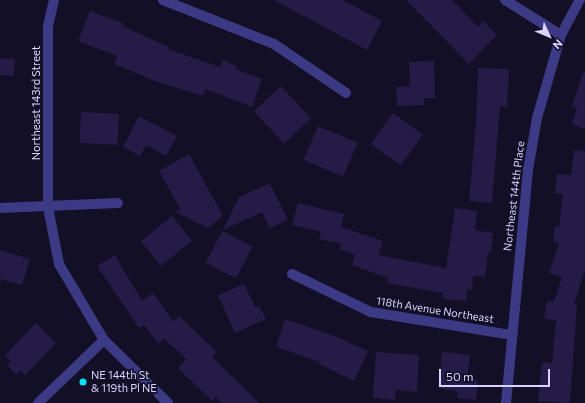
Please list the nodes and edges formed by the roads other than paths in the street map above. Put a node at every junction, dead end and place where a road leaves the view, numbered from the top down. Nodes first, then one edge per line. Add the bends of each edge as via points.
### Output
1 (54, 0) edge
2 (163, 0) edge
3 (505, 0) edge
4 (580, 0) edge
5 (561, 35) junction
6 (346, 93) dead end
7 (118, 203) dead end
8 (48, 207) junction
9 (0, 208) edge
10 (292, 274) dead end
11 (511, 335) junction
12 (104, 340) junction
13 (38, 403) edge
14 (168, 403) edge
15 (506, 403) edge

1 - 8 street, Northeast 143rd Street via 48,26
2 - 6 street via 274,44
3 - 5 street
4 - 5 street, Northeast 144th Place
5 - 11 street, Northeast 144th Place via 537,118 528,170
7 - 8 street
8 - 9 street
8 - 12 street, Northeast 143rd Street via 59,264
10 - 11 street, 118th Avenue Northeast via 371,312
11 - 15 street, Northeast 144th Place
12 - 13 street
12 - 14 street, Northeast 143rd Street

